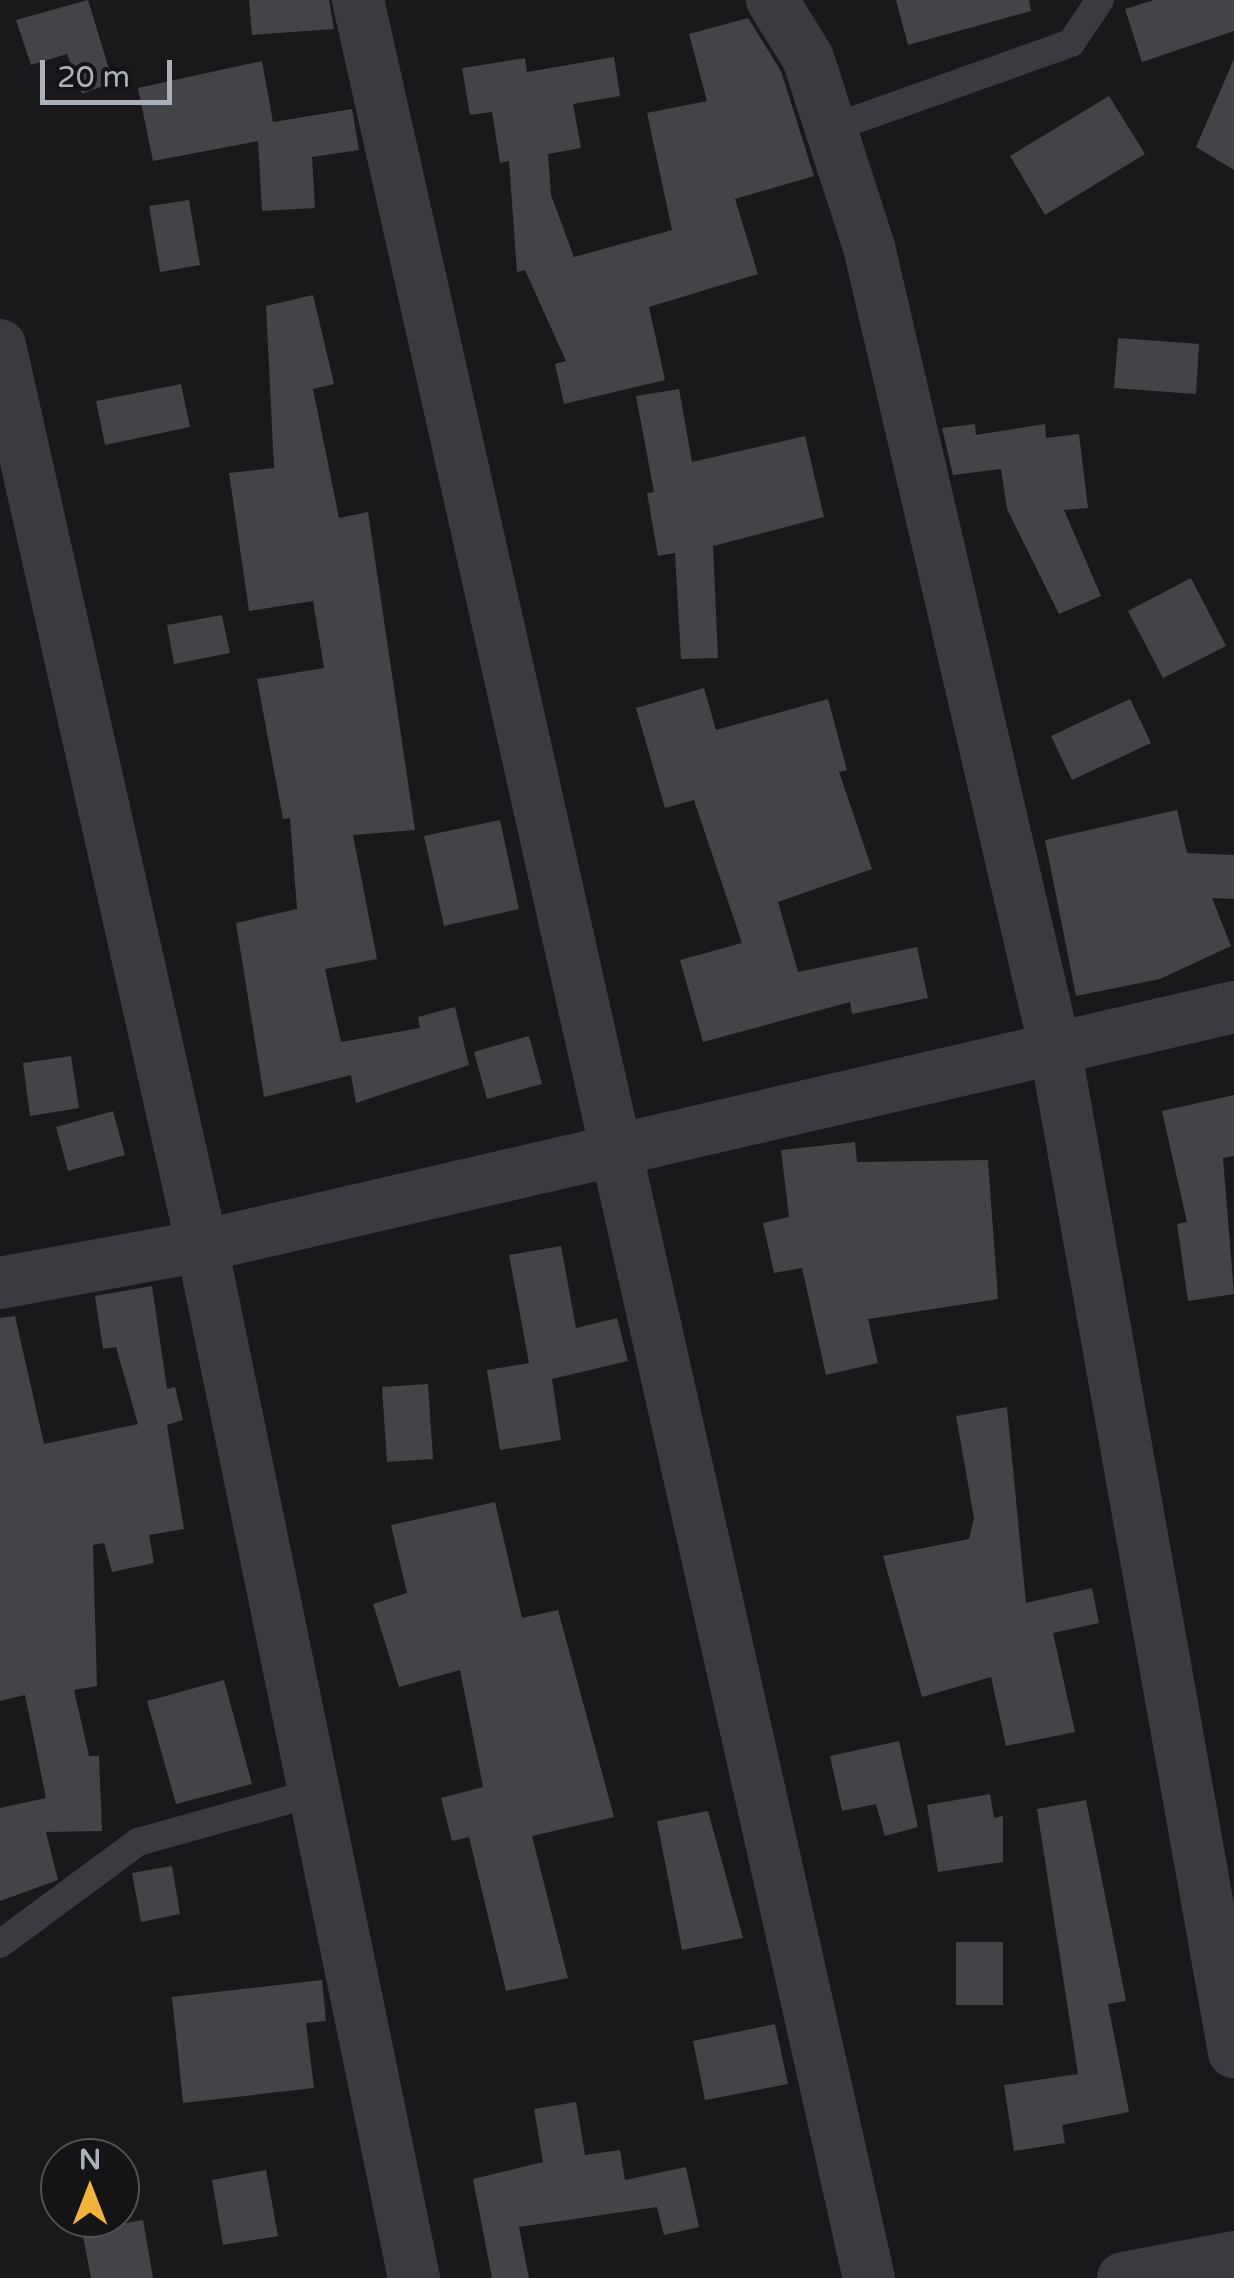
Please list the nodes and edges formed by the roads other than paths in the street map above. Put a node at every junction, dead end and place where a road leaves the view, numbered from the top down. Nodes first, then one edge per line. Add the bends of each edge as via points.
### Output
1 (358, 0) edge
2 (772, 0) edge
3 (1100, 0) edge
4 (835, 127) junction
5 (0, 345) edge
6 (1234, 1007) edge
7 (1056, 1052) junction
8 (621, 1144) junction
9 (202, 1246) junction
10 (0, 1283) edge
11 (313, 1793) junction
12 (0, 1944) edge
13 (1234, 2052) edge
14 (1234, 2257) edge
15 (414, 2278) edge
16 (869, 2278) edge
17 (1123, 2278) edge

1 - 8 street
2 - 4 street
3 - 4 lane via 1071,43
4 - 7 street
5 - 9 street
6 - 7 street
7 - 8 street
7 - 13 street
8 - 9 street
8 - 16 street
9 - 10 street
9 - 11 street
11 - 12 lane via 138,1842
11 - 15 street
14 - 17 street

